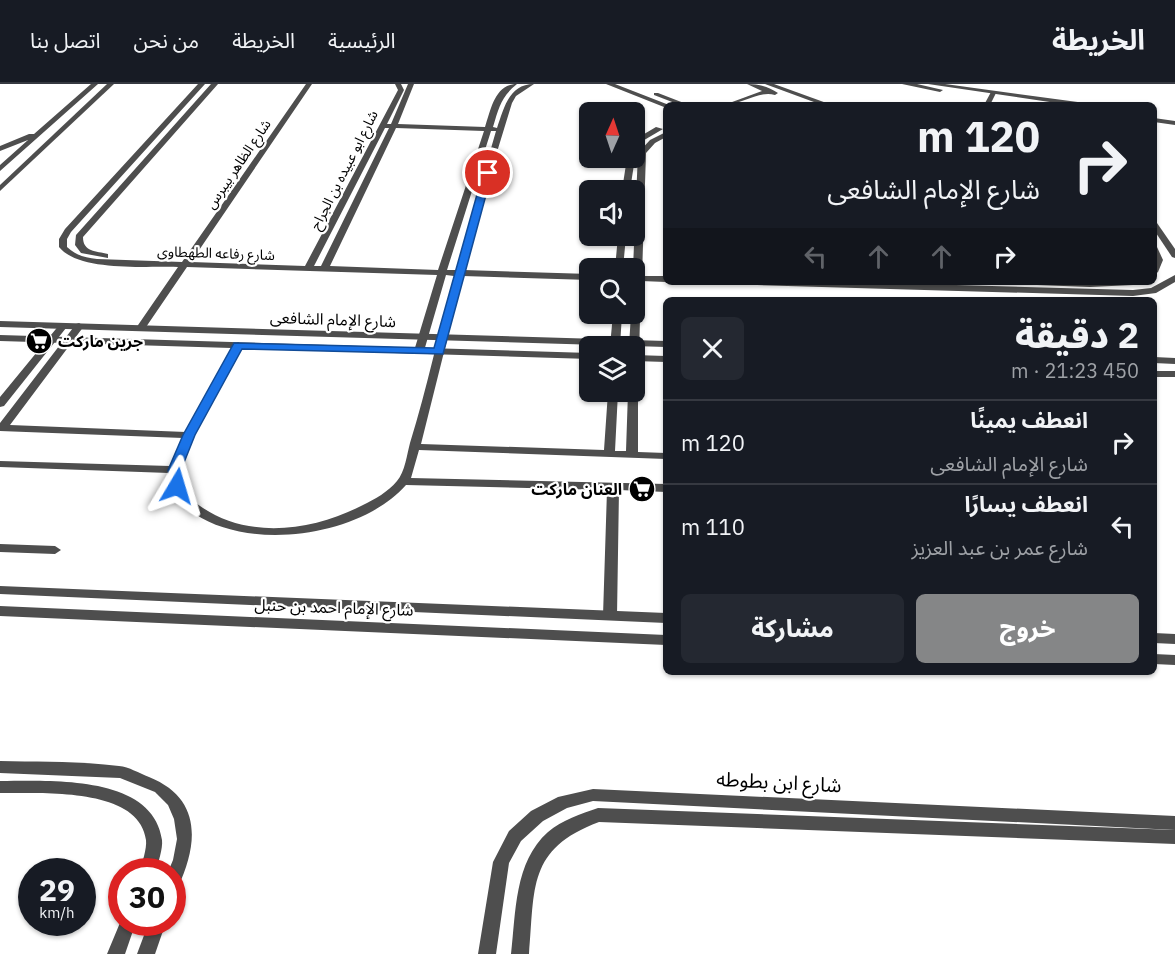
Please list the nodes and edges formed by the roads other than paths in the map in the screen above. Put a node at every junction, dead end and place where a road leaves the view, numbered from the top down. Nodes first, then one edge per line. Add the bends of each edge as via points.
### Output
1 (95, 84) edge
2 (111, 84) edge
3 (202, 84) edge
4 (215, 84) edge
5 (309, 84) edge
6 (398, 84) edge
7 (411, 84) edge
8 (514, 84) edge
9 (531, 84) edge
10 (609, 84) edge
11 (630, 84) edge
12 (750, 84) edge
13 (905, 84) edge
14 (931, 84) edge
15 (768, 87) edge
16 (778, 91) junction
17 (992, 95) junction
18 (678, 102) edge
19 (735, 102) edge
20 (754, 102) edge
21 (802, 102) edge
22 (820, 102) edge
23 (988, 102) edge
24 (1029, 102) edge
25 (1057, 102) edge
26 (663, 105) edge
27 (1157, 114) edge
28 (1175, 117) edge
29 (1157, 120) edge
30 (1175, 123) edge
31 (382, 124) junction
32 (394, 125) junction
33 (488, 127) junction
34 (501, 127) junction
35 (663, 128) edge
36 (41, 132) junction
37 (645, 136) edge
38 (663, 136) edge
39 (0, 149) edge
40 (137, 156) junction
41 (151, 156) junction
42 (0, 169) edge
43 (0, 189) edge
44 (1157, 234) edge
45 (1175, 255) edge
46 (637, 258) edge
47 (188, 262) junction
48 (310, 265) junction
49 (326, 266) junction
50 (443, 269) junction
51 (462, 269) junction
52 (579, 269) edge
53 (663, 271) edge
54 (645, 273) edge
55 (579, 276) edge
56 (645, 276) edge
57 (663, 278) edge
58 (1175, 278) edge
59 (934, 285) edge
60 (1100, 285) edge
61 (1036, 289) edge
62 (1057, 289) edge
63 (0, 324) edge
64 (63, 326) junction
65 (79, 326) junction
66 (141, 328) junction
67 (423, 337) junction
68 (443, 337) junction
69 (0, 338) edge
70 (52, 339) junction
71 (69, 340) junction
72 (579, 343) edge
73 (645, 343) edge
74 (663, 344) edge
75 (238, 345) junction
76 (419, 351) junction
77 (439, 352) junction
78 (579, 356) edge
79 (645, 358) edge
80 (663, 359) edge
81 (1157, 360) edge
82 (1175, 361) edge
83 (1157, 374) edge
84 (1175, 374) edge
85 (612, 402) edge
86 (633, 402) edge
87 (0, 404) edge
88 (1, 428) edge
89 (189, 435) junction
90 (415, 447) junction
91 (609, 454) junction
92 (632, 455) junction
93 (663, 456) edge
94 (0, 464) edge
95 (175, 470) junction
96 (403, 481) junction
97 (614, 487) junction
98 (663, 488) edge
99 (0, 548) edge
100 (55, 550) dead end
101 (0, 590) edge
102 (365, 605) junction
103 (0, 611) edge
104 (610, 616) junction
105 (663, 618) edge
106 (358, 626) junction
107 (1157, 638) edge
108 (1175, 639) edge
109 (663, 640) edge
110 (1157, 659) edge
111 (1175, 660) edge
112 (0, 767) edge
113 (0, 787) edge
114 (942, 811) junction
115 (1175, 823) edge
116 (945, 828) junction
117 (1175, 837) edge
118 (151, 858) edge
119 (181, 858) edge
120 (123, 936) edge
121 (153, 936) edge
122 (116, 954) edge
123 (146, 954) edge
124 (487, 954) edge
125 (520, 954) edge

1 - 36 street
2 - 43 street
3 - 40 street, شارع رفاعه الطهطاوى
4 - 41 street, شارع رفاعه الطهطاوى
5 - 47 street, شارع الظاهر بيبرس
6 - 31 street, شارع ابو عبيده بن الجراح via 401,90
7 - 32 street, شارع ابو عبيده بن الجراح
8 - 33 street via 500,94
9 - 34 street via 513,95
10 - 26 street
11 - 18 street
12 - 15 street
13 - 17 street
14 - 17 street
15 - 16 street
15 - 19 street
16 - 20 street
16 - 21 street
16 - 22 street
17 - 23 street
17 - 24 street
17 - 25 street
27 - 28 street
29 - 30 street
31 - 32 street
31 - 48 street, شارع ابو عبيده بن الجراح
32 - 33 street
32 - 49 street, شارع ابو عبيده بن الجراح
33 - 34 street
33 - 50 street
34 - 51 street
35 - 37 street
36 - 39 street
36 - 42 street
38 - 46 street via 642,153
40 - 41 street
40 - 47 street, شارع رفاعه الطهطاوى via 68,231 63,247 75,257 97,262
41 - 47 street, شارع رفاعه الطهطاوى via 82,232 79,245 96,255
44 - 45 street
47 - 48 street, شارع رفاعه الطهطاوى
47 - 66 street, شارع الظاهر بيبرس
48 - 49 street, شارع رفاعه الطهطاوى
49 - 50 street, شارع رفاعه الطهطاوى
50 - 51 street, شارع رفاعه الطهطاوى
50 - 67 street
51 - 52 street, شارع رفاعه الطهطاوى
51 - 55 street, شارع رفاعه الطهطاوى
51 - 68 street
53 - 54 street
56 - 57 street
58 - 62 street via 1153,291
59 - 61 street
60 - 62 street
61 - 62 street
63 - 64 street, شارع الإمام الشافعى
64 - 65 street, شارع الإمام الشافعى
64 - 70 street
65 - 66 street, شارع الإمام الشافعى
65 - 71 street
66 - 67 street, شارع الإمام الشافعى
67 - 68 street, شارع الإمام الشافعى
67 - 76 street
68 - 72 street, شارع الإمام الشافعى
68 - 77 street
69 - 70 street, شارع الإمام الشافعى
70 - 71 street, شارع الإمام الشافعى
70 - 87 street
71 - 75 street, شارع الإمام الشافعى
71 - 88 street
73 - 74 street, شارع الإمام الشافعى
75 - 76 street, شارع الإمام الشافعى
75 - 89 street
76 - 77 street, شارع الإمام الشافعى
77 - 78 street, شارع الإمام الشافعى
77 - 90 street
79 - 80 street
81 - 82 street
83 - 84 street
85 - 91 street
86 - 92 street
88 - 89 street
89 - 95 street
90 - 91 street
90 - 96 street
91 - 92 street
92 - 93 street
94 - 95 street
95 - 96 street via 177,486 185,501 201,514 231,526 278,532 338,521 365,510
96 - 97 street
97 - 98 street
97 - 104 street
99 - 100 street
101 - 102 street, شارع الإمام احمد بن حنبل
102 - 104 street, شارع الإمام احمد بن حنبل
102 - 106 street
103 - 106 street, شارع الإمام احمد بن حنبل
104 - 105 street, شارع الإمام احمد بن حنبل
106 - 109 street, شارع الإمام احمد بن حنبل
107 - 108 street
110 - 111 street
112 - 119 street via 121,772 160,788 174,801 182,819 185,838
113 - 118 street via 119,796 144,816 154,846
114 - 115 street, شارع ابن بطوطه
114 - 116 street
114 - 124 street, شارع ابن بطوطه via 625,795 593,795 564,802 537,816 515,836 501,861
116 - 117 street
116 - 125 street via 624,815 598,815 574,822 553,836 537,855 529,877
120 - 122 street
121 - 123 street

